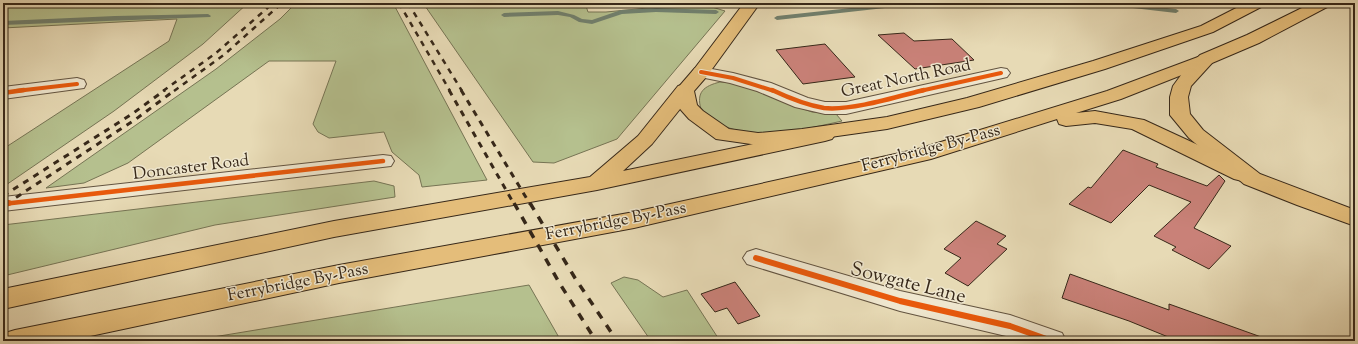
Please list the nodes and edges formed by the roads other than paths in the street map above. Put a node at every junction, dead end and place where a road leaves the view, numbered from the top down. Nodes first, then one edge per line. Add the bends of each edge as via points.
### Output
1 (752, 3) edge
2 (1258, 3) edge
3 (1324, 3) edge
4 (1206, 59) junction
5 (700, 72) junction
6 (1001, 73) dead end
7 (77, 84) dead end
8 (685, 90) junction
9 (3, 93) edge
10 (887, 123) junction
11 (1021, 124) junction
12 (383, 161) dead end
13 (1252, 178) junction
14 (597, 183) junction
15 (3, 204) edge
16 (1355, 218) edge
17 (756, 258) dead end
18 (3, 299) edge
19 (15, 341) edge
20 (1052, 341) edge

1 - 5 main road
2 - 10 main road via 1206,28 1099,65 972,103
3 - 4 main road, Ferrybridge By-Pass via 1253,39
4 - 11 main road, Ferrybridge By-Pass via 1114,95
4 - 13 main road via 1182,86 1179,97 1180,114 1196,134
5 - 6 street, Great North Road via 764,87 802,103 825,108 846,108
5 - 8 main road
7 - 9 street
8 - 10 main road via 688,106 692,111 723,135 758,139
8 - 14 main road via 645,140
10 - 14 main road
11 - 13 main road via 1095,117 1137,124
11 - 19 main road, Ferrybridge By-Pass via 923,154 634,220 339,274
12 - 15 street, Doncaster Road
13 - 16 main road
14 - 18 main road via 334,229
17 - 20 street, Sowgate Lane via 900,301 1010,326

